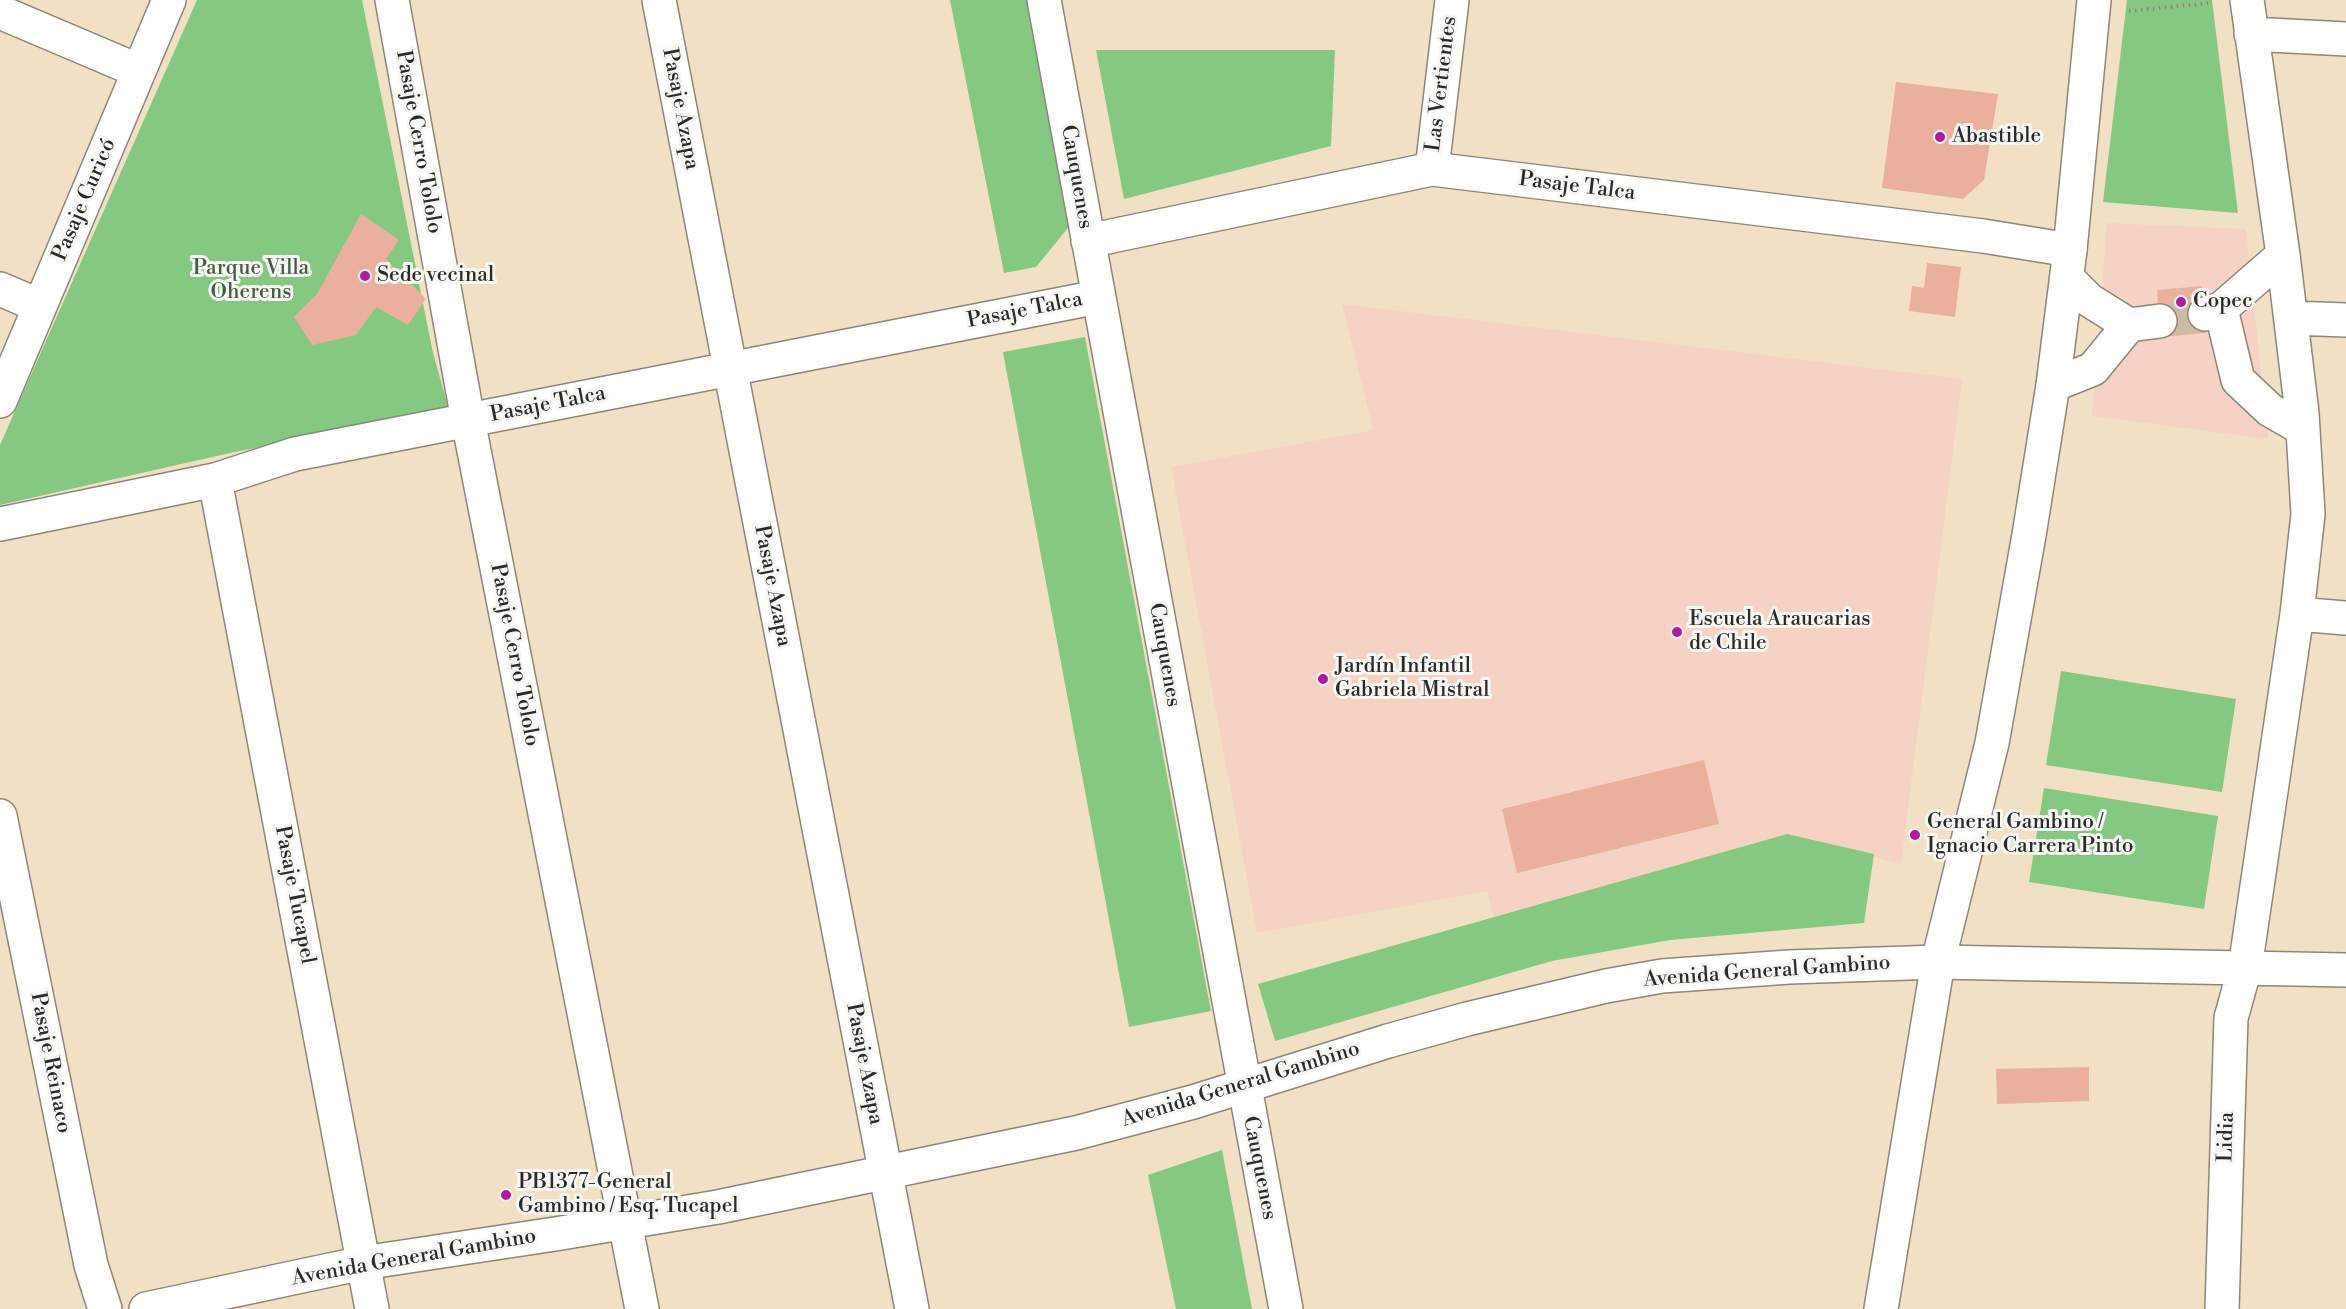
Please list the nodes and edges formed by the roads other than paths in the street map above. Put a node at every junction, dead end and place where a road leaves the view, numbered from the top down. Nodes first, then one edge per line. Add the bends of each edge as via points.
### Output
1 (169, 0) edge
2 (392, 0) edge
3 (659, 0) edge
4 (1044, 0) edge
5 (1452, 0) edge
6 (2232, 1) edge
7 (2093, 7) edge
8 (0, 12) edge
9 (2251, 34) junction
10 (2346, 39) edge
11 (139, 71) junction
12 (1432, 169) junction
13 (1088, 241) junction
14 (2283, 255) junction
15 (2068, 264) junction
16 (0, 289) edge
17 (1098, 297) junction
18 (40, 306) junction
19 (2291, 318) junction
20 (2346, 320) edge
21 (730, 369) junction
22 (2054, 385) junction
23 (0, 401) edge
24 (468, 420) junction
25 (2303, 429) junction
26 (215, 480) junction
27 (0, 524) edge
28 (2296, 614) junction
29 (2346, 618) edge
30 (0, 816) edge
31 (1938, 962) junction
32 (2245, 968) junction
33 (2346, 970) edge
34 (1243, 1086) junction
35 (885, 1173) junction
36 (626, 1223) junction
37 (363, 1263) junction
38 (105, 1309) edge
39 (146, 1309) edge
40 (372, 1309) edge
41 (642, 1309) edge
42 (912, 1309) edge
43 (1286, 1309) edge
44 (1881, 1309) edge
45 (2222, 1309) edge

1 - 11 street, Pasaje Curicó
2 - 24 street, Pasaje Cerro Tololo
3 - 21 street, Pasaje Azapa
4 - 13 street, Cauquenes
5 - 12 street, Las Vertientes
6 - 9 street, Lidia
7 - 15 street
8 - 11 street
9 - 10 street
9 - 14 street, Lidia
11 - 18 street, Pasaje Curicó
12 - 13 street, Pasaje Talca
12 - 15 street, Pasaje Talca via 1972,235
13 - 17 street, Cauquenes
14 - 19 street, Lidia
14 - 25 street via 2213,311 2238,380 2270,410
15 - 22 street
15 - 22 street via 2089,300 2144,323 2094,369
16 - 18 street
17 - 21 street, Pasaje Talca
17 - 34 street, Cauquenes
18 - 23 street, Pasaje Curicó
19 - 20 street
19 - 25 street, Lidia
21 - 24 street, Pasaje Talca
21 - 35 street, Pasaje Azapa
22 - 31 street via 1992,743
24 - 26 street, Pasaje Talca via 295,454
24 - 36 street, Pasaje Cerro Tololo
25 - 28 street, Lidia via 2308,514
26 - 27 street, Pasaje Talca
26 - 37 street, Pasaje Tucapel
28 - 29 street
28 - 32 street, Lidia
30 - 38 street, Pasaje Reinaco via 91,1266
31 - 32 street, Avenida General Gambino
31 - 34 street, Avenida General Gambino via 1662,976 1467,1018
31 - 44 street
32 - 33 street, Avenida General Gambino
32 - 45 street, Lidia via 2231,1018
34 - 35 street, Avenida General Gambino via 1076,1133
34 - 43 street, Cauquenes
35 - 36 street, Avenida General Gambino
35 - 42 street, Pasaje Azapa
36 - 37 street, Avenida General Gambino
36 - 41 street, Pasaje Cerro Tololo
37 - 39 street, Avenida General Gambino
37 - 40 street, Pasaje Tucapel

